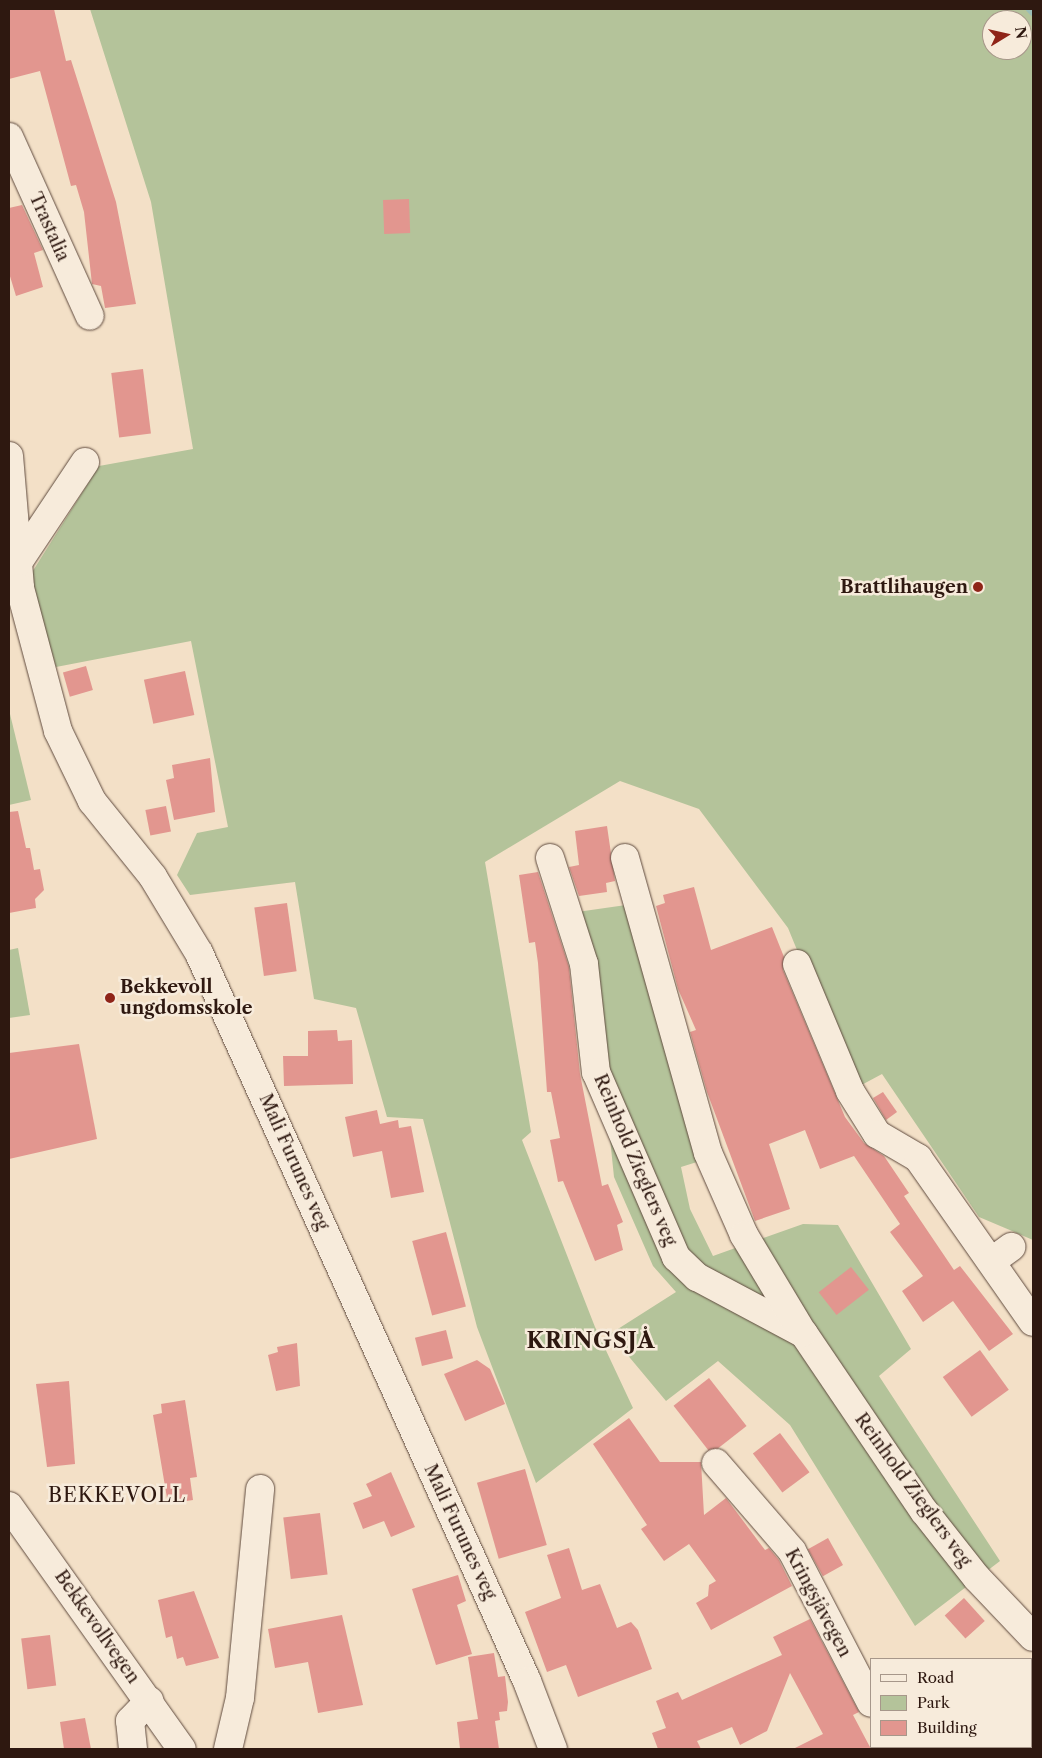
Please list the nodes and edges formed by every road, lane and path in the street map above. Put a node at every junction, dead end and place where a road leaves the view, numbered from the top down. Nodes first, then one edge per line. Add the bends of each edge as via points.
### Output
1 (9, 137) edge
2 (90, 316) dead end
3 (9, 456) edge
4 (85, 462) dead end
5 (19, 561) junction
6 (14, 589) edge
7 (550, 858) dead end
8 (625, 858) dead end
9 (797, 964) dead end
10 (1033, 1322) edge
11 (804, 1334) junction
12 (716, 1463) dead end
13 (260, 1489) dead end
14 (9, 1506) edge
15 (1033, 1637) edge
16 (149, 1701) junction
17 (870, 1701) edge
18 (133, 1749) edge
19 (182, 1749) edge
20 (228, 1749) edge
21 (553, 1749) edge

1 - 2 street, Trastalia
3 - 5 street, Mali Furunes veg
4 - 5 street
5 - 6 street, Mali Furunes veg
6 - 21 street, Mali Furunes veg via 58,731 92,801 153,877 199,953 527,1681
7 - 11 street, Reinhold Zieglers veg via 584,964 596,1072 676,1257 698,1277
8 - 11 street, Reinhold Zieglers veg via 708,1153 744,1235
9 - 10 street via 850,1091 877,1134 918,1158 1002,1254
11 - 15 street, Reinhold Zieglers veg via 924,1511 977,1578
12 - 17 street, Kringsjåvegen via 792,1551
13 - 20 street via 240,1698
14 - 16 street, Bekkevollvegen
16 - 18 street via 130,1721
16 - 19 street, Bekkevollvegen

